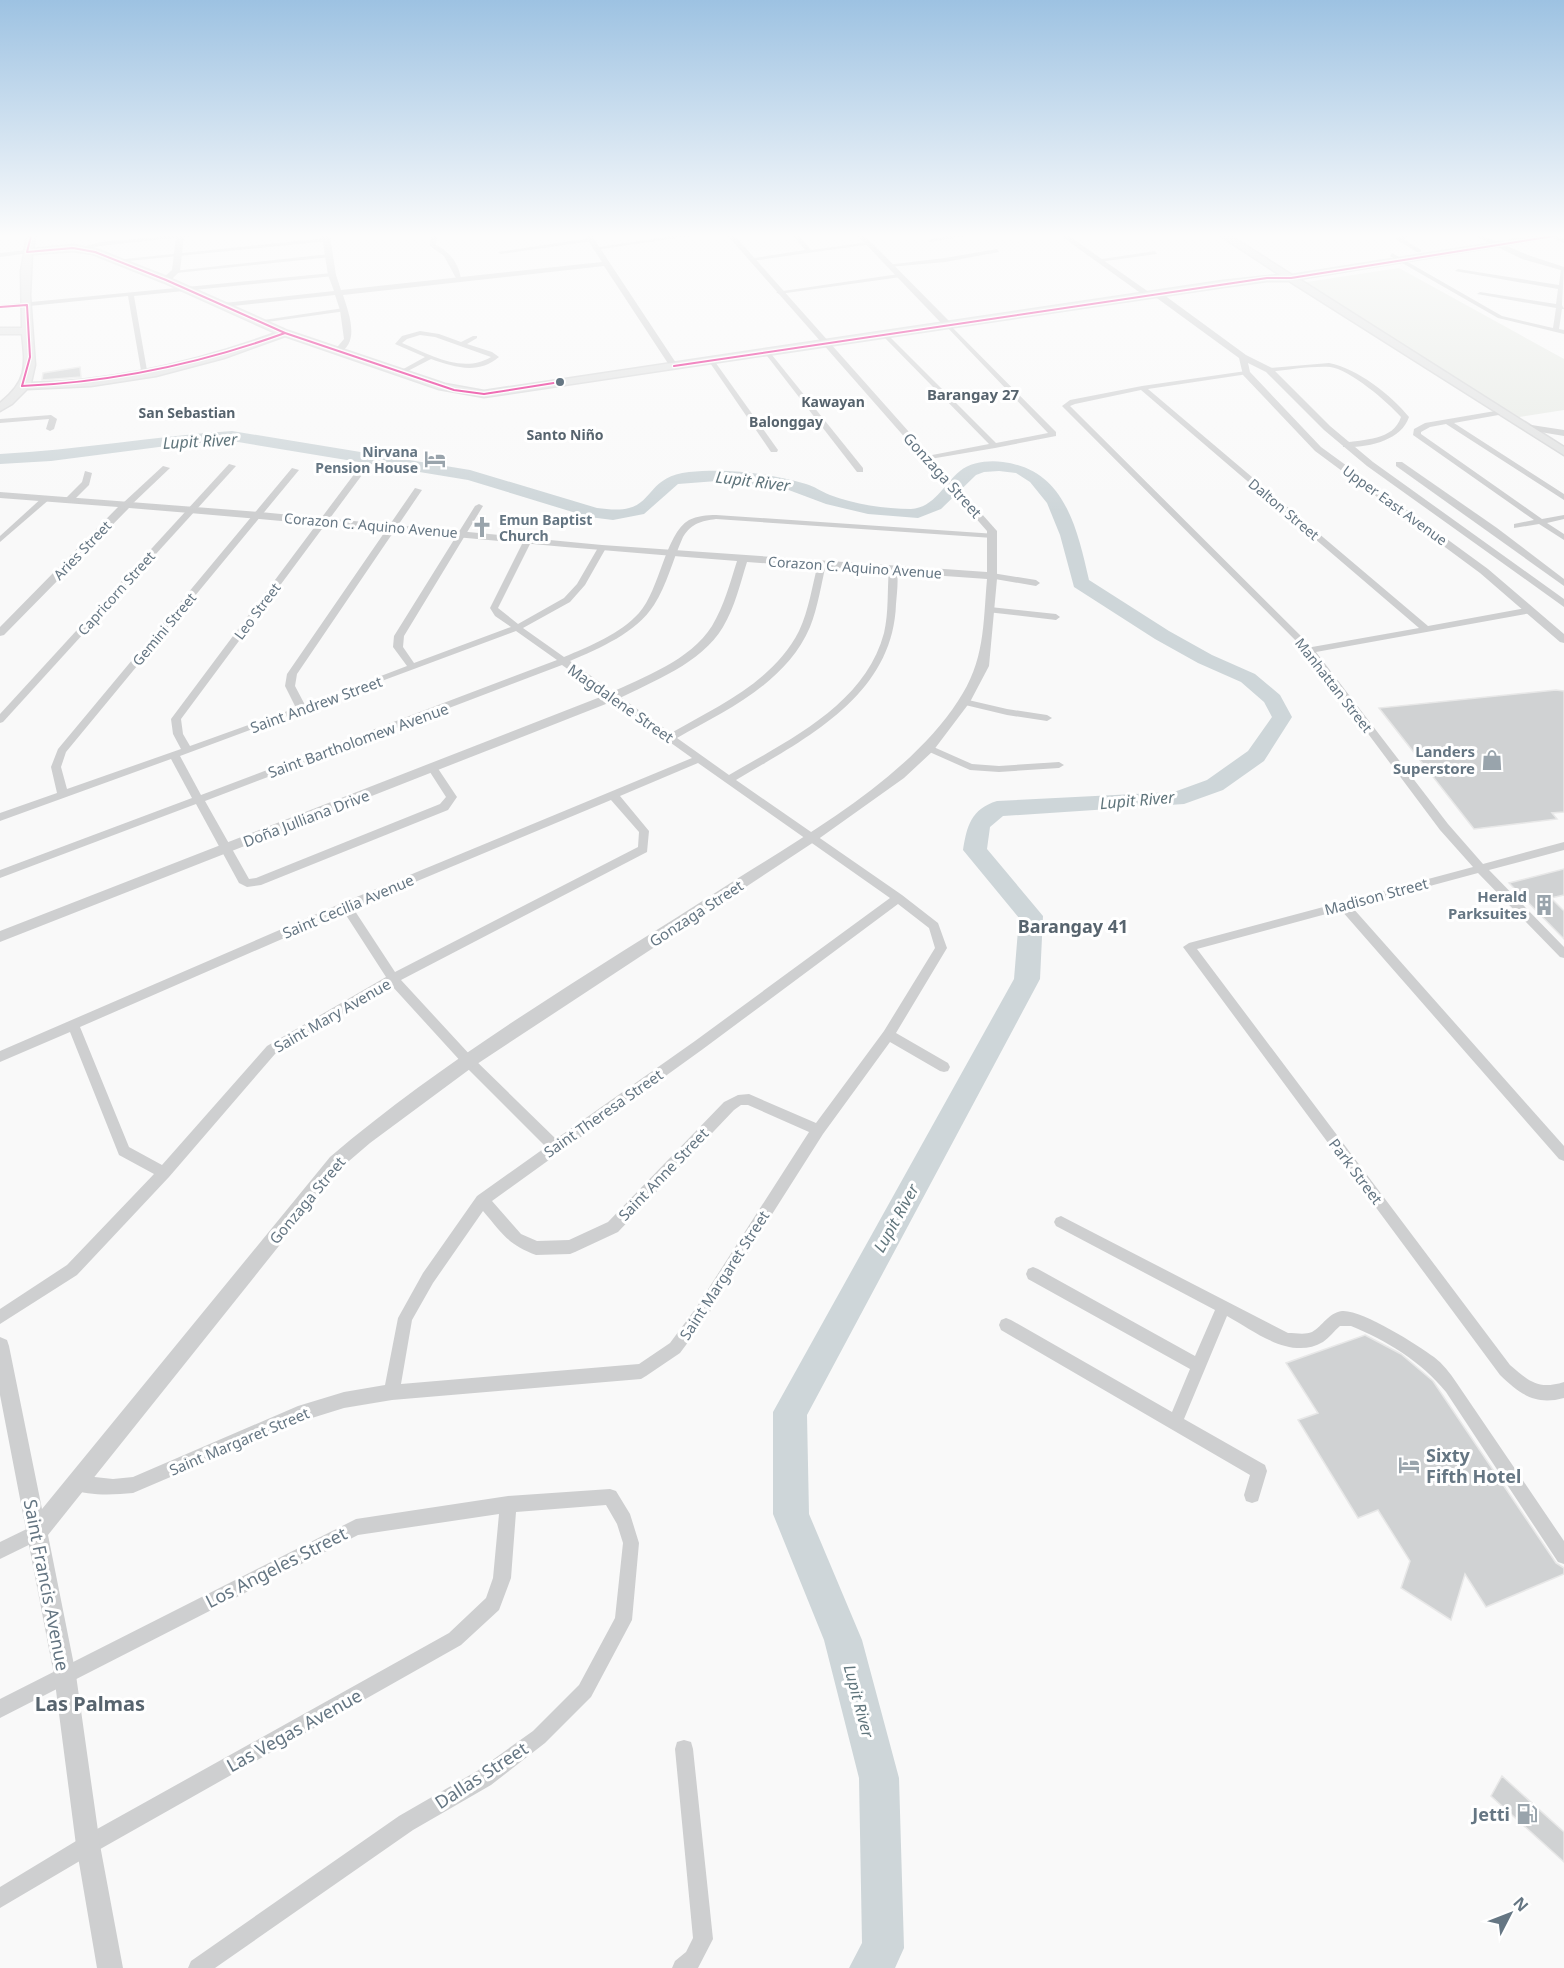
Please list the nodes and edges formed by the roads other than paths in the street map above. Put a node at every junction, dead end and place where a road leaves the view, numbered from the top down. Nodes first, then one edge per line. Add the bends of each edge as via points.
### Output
1 (27, 328) edge
2 (137, 328) edge
3 (275, 328) edge
4 (346, 328) edge
5 (649, 328) edge
6 (811, 328) edge
7 (923, 328) edge
8 (951, 328) edge
9 (1201, 328) edge
10 (1369, 328) edge
11 (1547, 328) edge
12 (1556, 330) joint
13 (0, 331) edge
14 (27, 331) junction
15 (1564, 332) edge
16 (285, 333) junction
17 (884, 334) junction
18 (475, 337) dead end
19 (823, 342) junction
20 (461, 344) junction
21 (766, 351) junction
22 (338, 352) junction
23 (430, 357) junction
24 (1243, 357) junction
25 (711, 360) junction
26 (674, 366) junction
27 (1269, 370) junction
28 (400, 373) junction
29 (1246, 373) junction
30 (145, 376) junction
31 (22, 386) junction
32 (1142, 388) junction
33 (0, 408) edge
34 (1501, 412) junction
35 (0, 421) edge
36 (1447, 422) junction
37 (1525, 427) junction
38 (50, 429) dead end
39 (1564, 429) edge
40 (1553, 431) junction
41 (1564, 433) edge
42 (1346, 445) junction
43 (995, 446) junction
44 (1318, 448) junction
45 (774, 450) dead end
46 (1564, 452) edge
47 (927, 458) junction
48 (1399, 464) dead end
49 (232, 466) dead end
50 (166, 468) dead end
51 (295, 470) dead end
52 (860, 470) dead end
53 (88, 473) dead end
54 (358, 475) dead end
55 (418, 490) dead end
56 (0, 495) edge
57 (47, 498) junction
58 (1564, 498) edge
59 (68, 501) junction
60 (126, 505) junction
61 (479, 506) dead end
62 (191, 510) junction
63 (260, 515) junction
64 (1564, 517) edge
65 (325, 521) junction
66 (1541, 522) junction
67 (1517, 526) dead end
68 (393, 527) junction
69 (462, 533) junction
70 (993, 536) junction
71 (1564, 538) edge
72 (0, 540) edge
73 (527, 542) junction
74 (602, 548) junction
75 (673, 552) junction
76 (742, 559) junction
77 (822, 564) junction
78 (893, 569) junction
79 (992, 576) junction
80 (1036, 583) dead end
81 (1564, 583) edge
82 (1564, 604) edge
83 (990, 610) junction
84 (1531, 610) junction
85 (1056, 617) dead end
86 (517, 628) junction
87 (1426, 629) junction
88 (0, 633) edge
89 (1564, 640) edge
90 (1310, 650) junction
91 (562, 662) junction
92 (413, 668) junction
93 (612, 698) junction
94 (964, 702) junction
95 (302, 709) junction
96 (1047, 718) dead end
97 (0, 720) edge
98 (670, 738) junction
99 (929, 748) junction
100 (187, 750) junction
101 (174, 755) junction
102 (699, 759) junction
103 (1059, 765) dead end
104 (433, 769) junction
105 (728, 780) junction
106 (63, 794) junction
107 (614, 796) junction
108 (198, 800) junction
109 (0, 817) edge
110 (812, 837) junction
111 (1564, 846) edge
112 (226, 850) junction
113 (1480, 868) junction
114 (0, 874) edge
115 (898, 898) junction
116 (1343, 905) junction
117 (346, 906) junction
118 (0, 937) edge
119 (1189, 947) joint
120 (1564, 954) edge
121 (393, 979) junction
122 (74, 1027) junction
123 (888, 1035) junction
124 (0, 1057) edge
125 (468, 1061) junction
126 (944, 1067) dead end
127 (818, 1130) junction
128 (555, 1147) junction
129 (1564, 1155) edge
130 (164, 1173) junction
131 (482, 1200) junction
132 (1061, 1222) dead end
133 (1033, 1274) dead end
134 (1223, 1308) junction
135 (0, 1317) edge
136 (1006, 1325) dead end
137 (0, 1346) edge
138 (1199, 1366) junction
139 (1564, 1390) edge
140 (392, 1392) junction
141 (1175, 1423) junction
142 (76, 1483) junction
143 (1252, 1495) dead end
144 (610, 1497) joint
145 (508, 1504) junction
146 (37, 1532) junction
147 (0, 1551) edge
148 (1564, 1556) edge
149 (65, 1675) junction
150 (0, 1709) edge
151 (684, 1749) dead end
152 (87, 1845) junction
153 (0, 1898) edge
154 (110, 1968) edge
155 (198, 1968) edge
156 (682, 1968) edge

1 - 14 main road
2 - 30 street
3 - 16 main road
4 - 22 street via 348,339
5 - 26 street
6 - 19 street, Gonzaga Street
7 - 17 main road
8 - 43 street via 1053,434
9 - 24 street, Upper East Avenue
10 - 34 main road
11 - 12 street
12 - 15 street
13 - 14 main road
14 - 31 main road via 30,366
16 - 22 main road
16 - 30 main road via 199,363
17 - 19 main road
17 - 43 street
18 - 20 street
19 - 21 main road
19 - 47 street, Gonzaga Street
20 - 23 street via 423,332 398,344
20 - 23 street via 496,357 469,369
21 - 25 main road
21 - 52 street
22 - 28 main road
23 - 28 street
24 - 27 street, Upper East Avenue
24 - 29 street
25 - 26 main road
25 - 45 street
26 - 28 main road via 484,394 453,390
27 - 29 street
27 - 42 street, Upper East Avenue
27 - 42 street via 1329,365 1344,368 1392,402 1405,417 1401,428 1387,436
29 - 32 street
29 - 44 street, Upper East Avenue
30 - 31 main road via 79,385
31 - 33 main road
32 - 87 street, Dalton Street
32 - 90 street, Manhattan Street via 1067,405 1067,409
34 - 36 street
34 - 37 main road
35 - 38 street via 51,417
36 - 58 street
36 - 66 street via 1422,427 1417,435
37 - 40 street
37 - 46 main road
39 - 40 street
40 - 41 street
42 - 44 street
42 - 82 street, Upper East Avenue
43 - 47 street
44 - 84 street, Upper East Avenue
47 - 70 street, Gonzaga Street via 985,521
48 - 81 street
49 - 62 street, Capricorn Street
50 - 60 street, Aries Street
51 - 63 street, Gemini Street
53 - 59 street via 86,483
54 - 65 street, Leo Street
55 - 68 street
56 - 57 street, Corazon C. Aquino Avenue
57 - 59 street, Corazon C. Aquino Avenue
57 - 72 street
59 - 60 street, Corazon C. Aquino Avenue
60 - 62 street, Corazon C. Aquino Avenue
60 - 88 street, Aries Street
61 - 69 street
62 - 63 street, Corazon C. Aquino Avenue
62 - 97 street, Capricorn Street
63 - 65 street, Corazon C. Aquino Avenue
63 - 106 street, Gemini Street via 62,751 55,762 55,772
64 - 66 street
65 - 68 street, Corazon C. Aquino Avenue
65 - 100 street, Leo Street via 176,718 178,734
66 - 67 street
66 - 71 street
68 - 69 street, Corazon C. Aquino Avenue
68 - 95 street via 292,674 291,686
69 - 73 street, Corazon C. Aquino Avenue
69 - 92 street via 399,636 398,647
70 - 75 street, Saint Bartholomew Avenue via 716,517 690,522
70 - 79 street, Gonzaga Street
73 - 74 street, Corazon C. Aquino Avenue
73 - 86 street, Magdalene Street via 494,608
74 - 75 street, Corazon C. Aquino Avenue
74 - 86 street, Saint Andrew Street via 581,585 567,600
75 - 76 street, Corazon C. Aquino Avenue
75 - 91 street, Saint Bartholomew Avenue via 644,614
76 - 77 street, Corazon C. Aquino Avenue
76 - 93 street, Doña Julliana Drive via 726,607 706,641
77 - 78 street, Corazon C. Aquino Avenue
77 - 98 street via 804,629 787,660 755,688
78 - 79 street, Corazon C. Aquino Avenue
78 - 105 street via 886,642 869,674 847,702 818,725
79 - 80 street
79 - 83 street, Gonzaga Street
83 - 85 street
83 - 94 street, Gonzaga Street via 983,666
84 - 87 street
84 - 89 street, Upper East Avenue
86 - 91 street, Magdalene Street
86 - 92 street, Saint Andrew Street
87 - 90 street
90 - 113 street, Manhattan Street via 1421,799
91 - 93 street, Magdalene Street
91 - 108 street, Saint Bartholomew Avenue
92 - 95 street, Saint Andrew Street
93 - 98 street, Magdalene Street
93 - 104 street, Doña Julliana Drive
94 - 96 street
94 - 99 street, Gonzaga Street
95 - 100 street, Saint Andrew Street
98 - 102 street, Magdalene Street
99 - 103 street via 970,767 999,770
99 - 110 street, Gonzaga Street via 899,775
100 - 101 street, Saint Andrew Street
101 - 106 street, Saint Andrew Street
101 - 108 street
102 - 105 street, Magdalene Street
102 - 107 street, Saint Cecilia Avenue
104 - 112 street, Doña Julliana Drive
104 - 112 street via 452,797 444,807 257,882 243,880
105 - 110 street, Magdalene Street
106 - 109 street, Saint Andrew Street
107 - 117 street, Saint Cecilia Avenue
107 - 121 street, Saint Mary Avenue via 644,831 643,849
108 - 112 street
108 - 114 street, Saint Bartholomew Avenue
110 - 115 street, Saint Margaret Street
110 - 125 street, Gonzaga Street
111 - 113 street, Madison Street
112 - 118 street, Doña Julliana Drive
113 - 116 street, Madison Street
113 - 120 street, Manhattan Street
115 - 123 street, Saint Margaret Street via 934,926 941,948
115 - 128 street, Saint Theresa Street
116 - 119 street, Madison Street
116 - 129 street
117 - 121 street
117 - 122 street, Saint Cecilia Avenue
119 - 139 street, Park Street via 1505,1370 1529,1391 1551,1395
121 - 125 street
121 - 130 street, Saint Mary Avenue via 271,1050
122 - 124 street, Saint Cecilia Avenue
122 - 130 street via 124,1151
123 - 126 street
123 - 127 street, Saint Margaret Street
125 - 128 street
125 - 142 street, Gonzaga Street via 336,1162
127 - 131 street, Saint Anne Street via 749,1099 738,1100 613,1227 570,1247 536,1248 516,1239
127 - 140 street, Saint Margaret Street via 695,1322 675,1348 641,1371
128 - 131 street, Saint Theresa Street
130 - 135 street, Saint Mary Avenue via 72,1270
131 - 140 street, Saint Theresa Street via 405,1318
132 - 134 street
133 - 138 street
134 - 138 street
134 - 148 street via 1274,1335 1302,1343 1314,1340 1343,1318 1359,1321 1430,1363 1451,1387
136 - 141 street
137 - 146 street, Saint Francis Avenue
138 - 141 street
140 - 142 street, Saint Margaret Street via 344,1400 298,1414 133,1485
141 - 143 street via 1259,1471
142 - 146 street, Gonzaga Street
144 - 145 street, Los Angeles Street
144 - 155 street, Dallas Street via 624,1520 631,1543 623,1620 585,1691 539,1737 484,1778 406,1823
145 - 149 street, Los Angeles Street via 356,1527
145 - 152 street, Las Vegas Avenue via 502,1578 493,1604 455,1639
146 - 147 street
146 - 149 street, Saint Francis Avenue
149 - 150 street, Los Angeles Street
149 - 152 street, Saint Francis Avenue
151 - 156 street via 703,1939 693,1959
152 - 153 street, Las Vegas Avenue
152 - 154 street, Saint Francis Avenue

